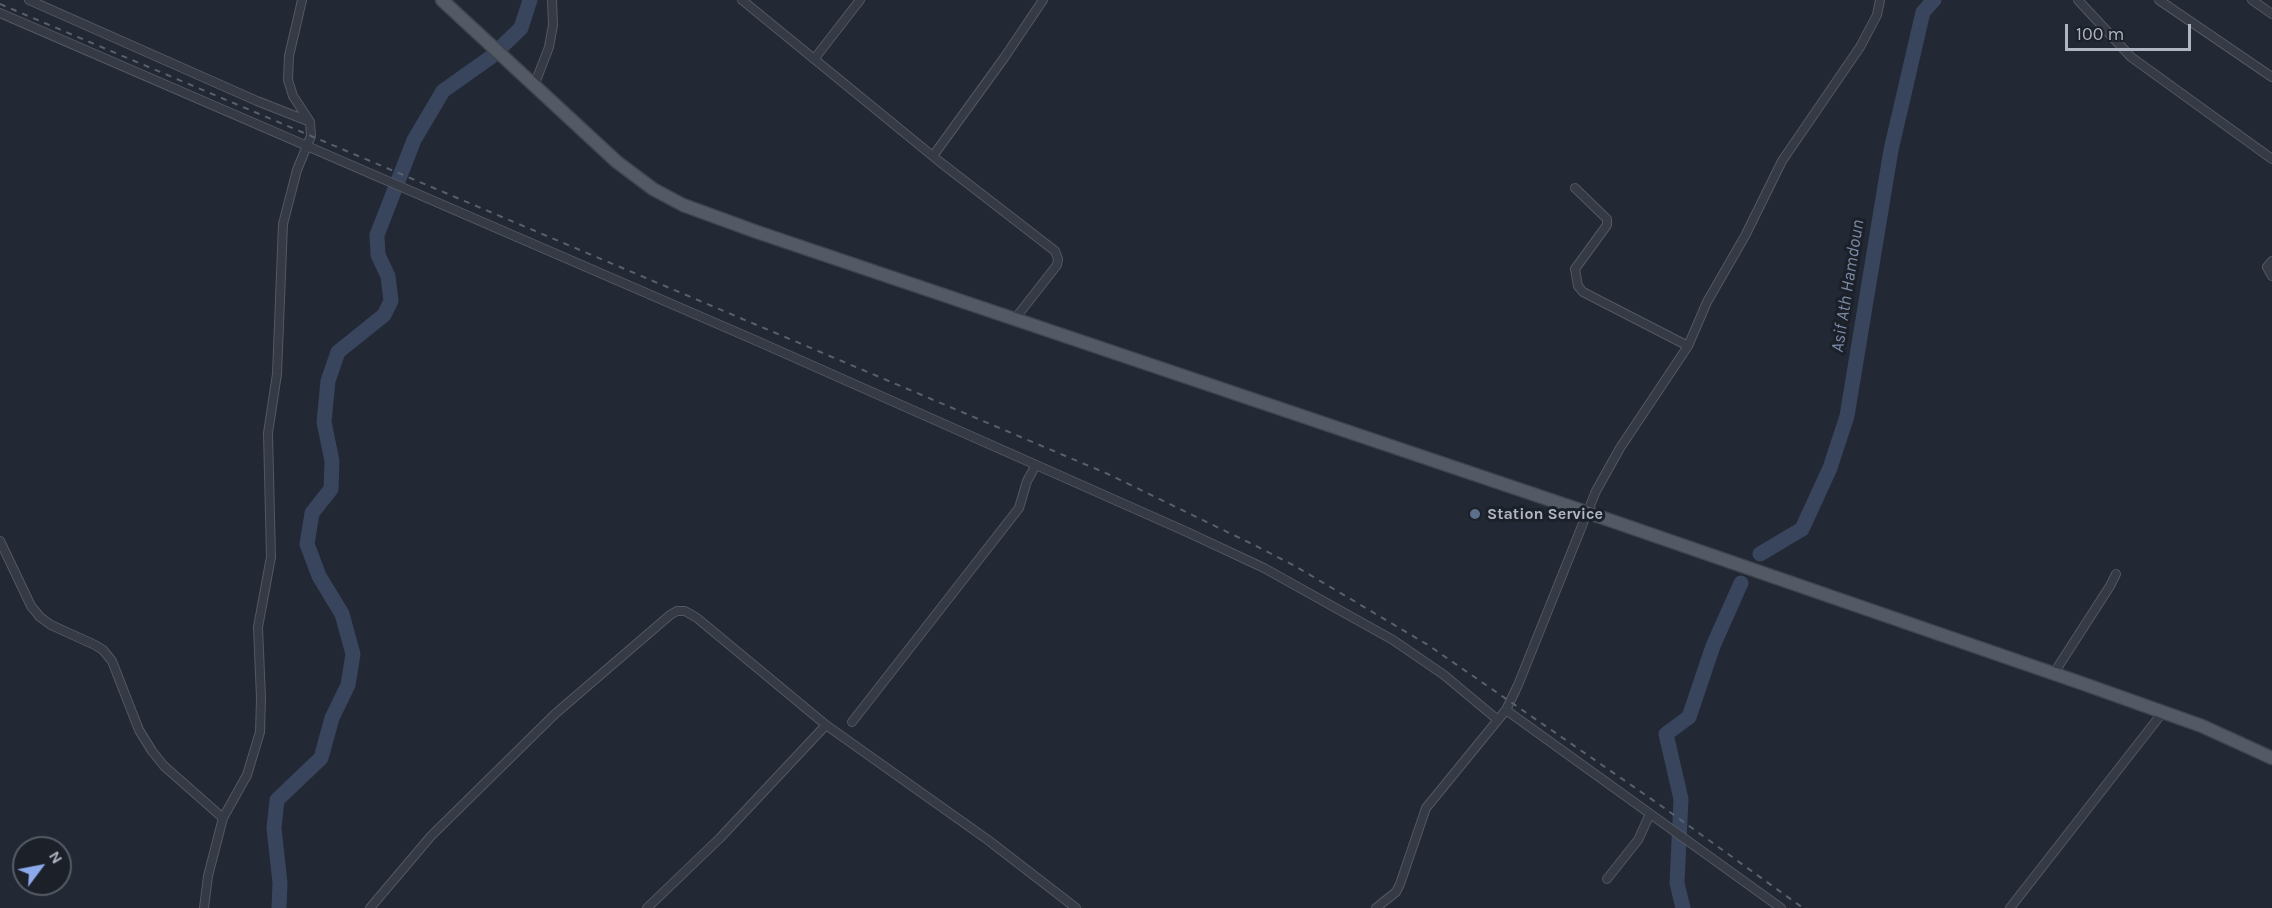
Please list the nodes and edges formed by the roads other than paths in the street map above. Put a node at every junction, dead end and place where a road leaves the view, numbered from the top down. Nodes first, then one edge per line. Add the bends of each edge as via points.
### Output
1 (29, 0) edge
2 (302, 0) edge
3 (442, 0) edge
4 (552, 0) edge
5 (742, 0) edge
6 (860, 0) edge
7 (1042, 0) edge
8 (1880, 0) edge
9 (2078, 0) edge
10 (2159, 0) edge
11 (2252, 0) edge
12 (0, 13) edge
13 (2272, 14) edge
14 (815, 58) junction
15 (2272, 77) edge
16 (534, 86) junction
17 (310, 122) junction
18 (307, 145) junction
19 (933, 156) junction
20 (2272, 159) edge
21 (1575, 188) dead end
22 (2272, 261) edge
23 (2272, 276) edge
24 (1014, 320) junction
25 (1688, 345) junction
26 (1036, 465) junction
27 (1589, 513) junction
28 (0, 541) edge
29 (2116, 574) dead end
30 (2054, 673) junction
31 (1506, 710) junction
32 (2163, 712) junction
33 (1498, 720) junction
34 (852, 722) dead end
35 (826, 725) junction
36 (2272, 758) edge
37 (1650, 814) junction
38 (224, 818) junction
39 (1607, 879) dead end
40 (204, 908) edge
41 (370, 908) edge
42 (647, 908) edge
43 (1076, 908) edge
44 (1376, 908) edge
45 (1781, 908) edge
46 (2010, 908) edge

1 - 17 street
2 - 17 street via 289,56 288,80
3 - 16 main road
4 - 16 street via 549,47
5 - 14 street
6 - 14 street
7 - 19 street
8 - 25 street via 1877,15 1860,47 1782,161
9 - 20 street via 2131,57
10 - 15 street
11 - 13 street
12 - 18 street
14 - 19 street
16 - 24 main road via 617,162 683,205
17 - 18 street
18 - 26 street
18 - 38 street via 283,225 277,374 268,433 271,557 258,627 260,732 247,775
19 - 24 street via 1055,251 1057,265
21 - 25 street via 1606,219 1606,225 1575,269 1582,292
22 - 23 street via 2266,267
24 - 27 main road
25 - 27 street via 1620,448 1596,491
26 - 33 street via 1264,568 1419,656
26 - 34 street via 1018,508
27 - 30 main road
27 - 31 street
28 - 38 street via 31,606 51,625 103,650 112,661 139,730 152,751
29 - 30 street
30 - 32 main road
31 - 33 street
31 - 37 street
32 - 36 main road
32 - 46 street
33 - 44 street via 1426,808 1396,892
35 - 41 street via 697,618 677,611 555,714 431,836
35 - 42 street via 720,838
35 - 43 street
37 - 39 street via 1638,840
37 - 45 street
38 - 40 street via 208,876

